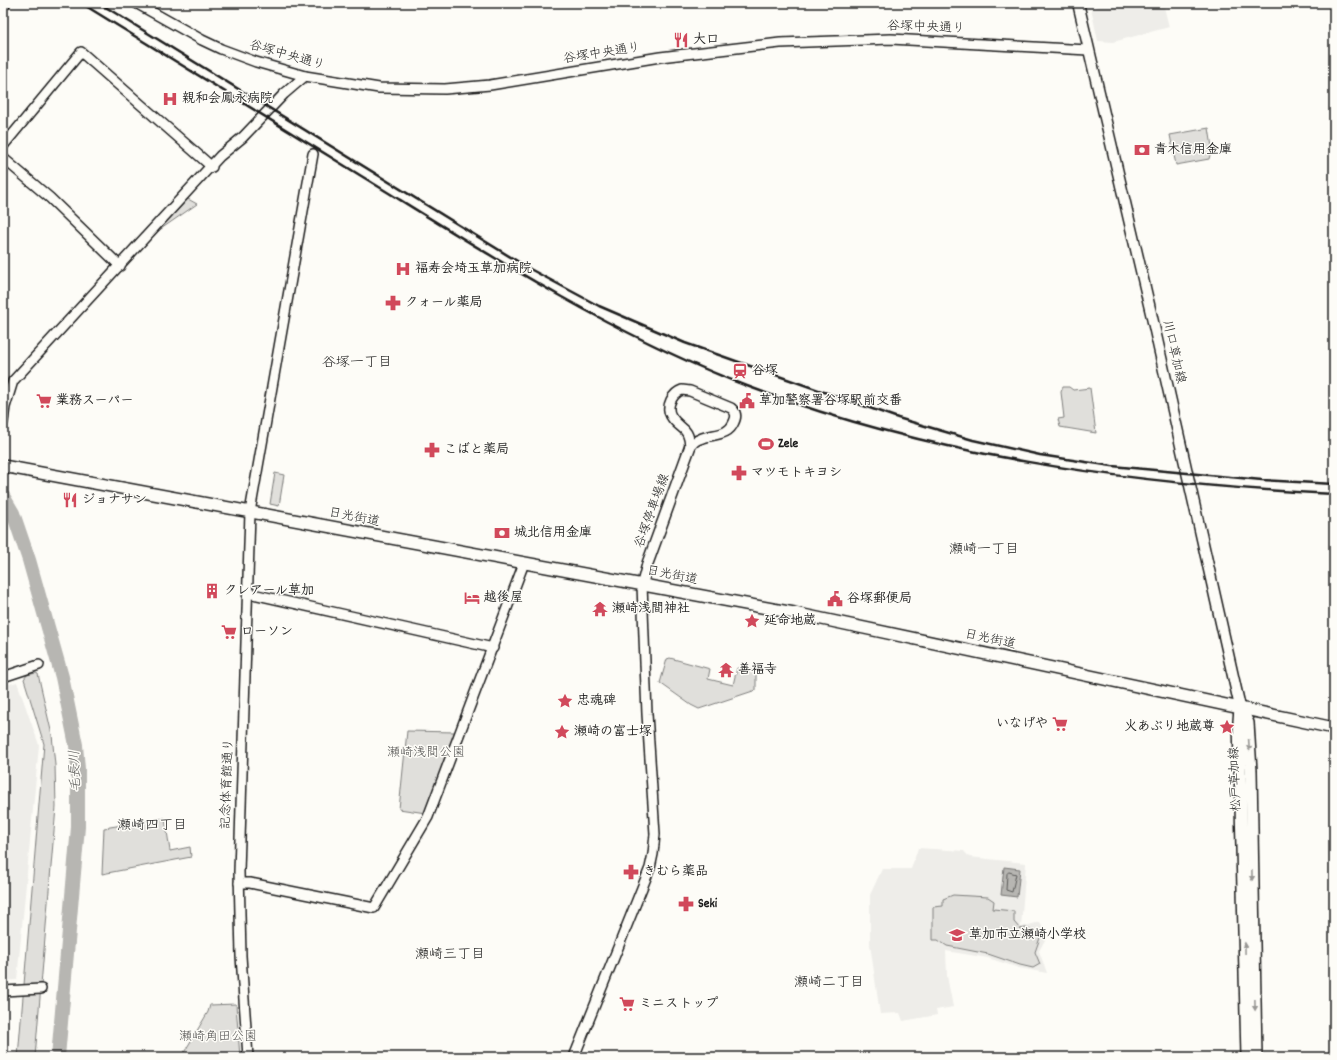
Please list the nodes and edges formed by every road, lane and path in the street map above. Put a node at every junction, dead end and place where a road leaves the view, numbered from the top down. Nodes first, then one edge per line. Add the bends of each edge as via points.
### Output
1 (136, 3) edge
2 (1078, 3) edge
3 (1088, 50) junction
4 (305, 76) junction
5 (3, 146) edge
6 (313, 154) dead end
7 (3, 158) edge
8 (212, 167) junction
9 (120, 266) junction
10 (3, 422) edge
11 (690, 447) junction
12 (3, 466) edge
13 (250, 512) junction
14 (524, 563) junction
15 (642, 585) junction
16 (248, 593) junction
17 (493, 648) junction
18 (39, 665) dead end
19 (3, 677) edge
20 (1240, 707) junction
21 (1334, 728) edge
22 (239, 883) junction
23 (41, 989) dead end
24 (3, 990) edge
25 (248, 1057) edge
26 (574, 1057) edge
27 (1247, 1057) edge
28 (1256, 1057) edge

1 - 4 street, 谷塚中央通り via 221,49
2 - 3 main road, 川口草加線
3 - 4 street, 谷塚中央通り via 934,40 844,40 742,46 505,83 445,89 378,88
3 - 20 main road, 川口草加線 via 1151,313
4 - 8 street via 243,137 227,149
5 - 8 street via 81,52
6 - 13 street, 記念体育館通り
7 - 9 street via 50,198
8 - 9 street
9 - 10 street via 13,382
11 - 11 street via 687,432 671,416 669,410 672,398 682,390 731,408 736,414 736,419 729,430 698,439
11 - 15 main road, 谷塚停車場線
12 - 13 main road, 日光街道
13 - 14 main road, 日光街道
13 - 16 street, 記念体育館通り
14 - 15 main road, 日光街道
14 - 17 street
15 - 20 main road, 日光街道 via 829,620
15 - 26 street via 655,834 653,854 650,868
16 - 17 street
16 - 22 street, 記念体育館通り
17 - 22 street via 428,818 374,908 250,883
18 - 19 street
20 - 21 main road, 日光街道
27 -> 20 main road, 松戸草加線
20 -> 28 main road, 松戸草加線 via 1248,723 1251,771
22 - 25 street, 記念体育館通り
23 - 24 street

